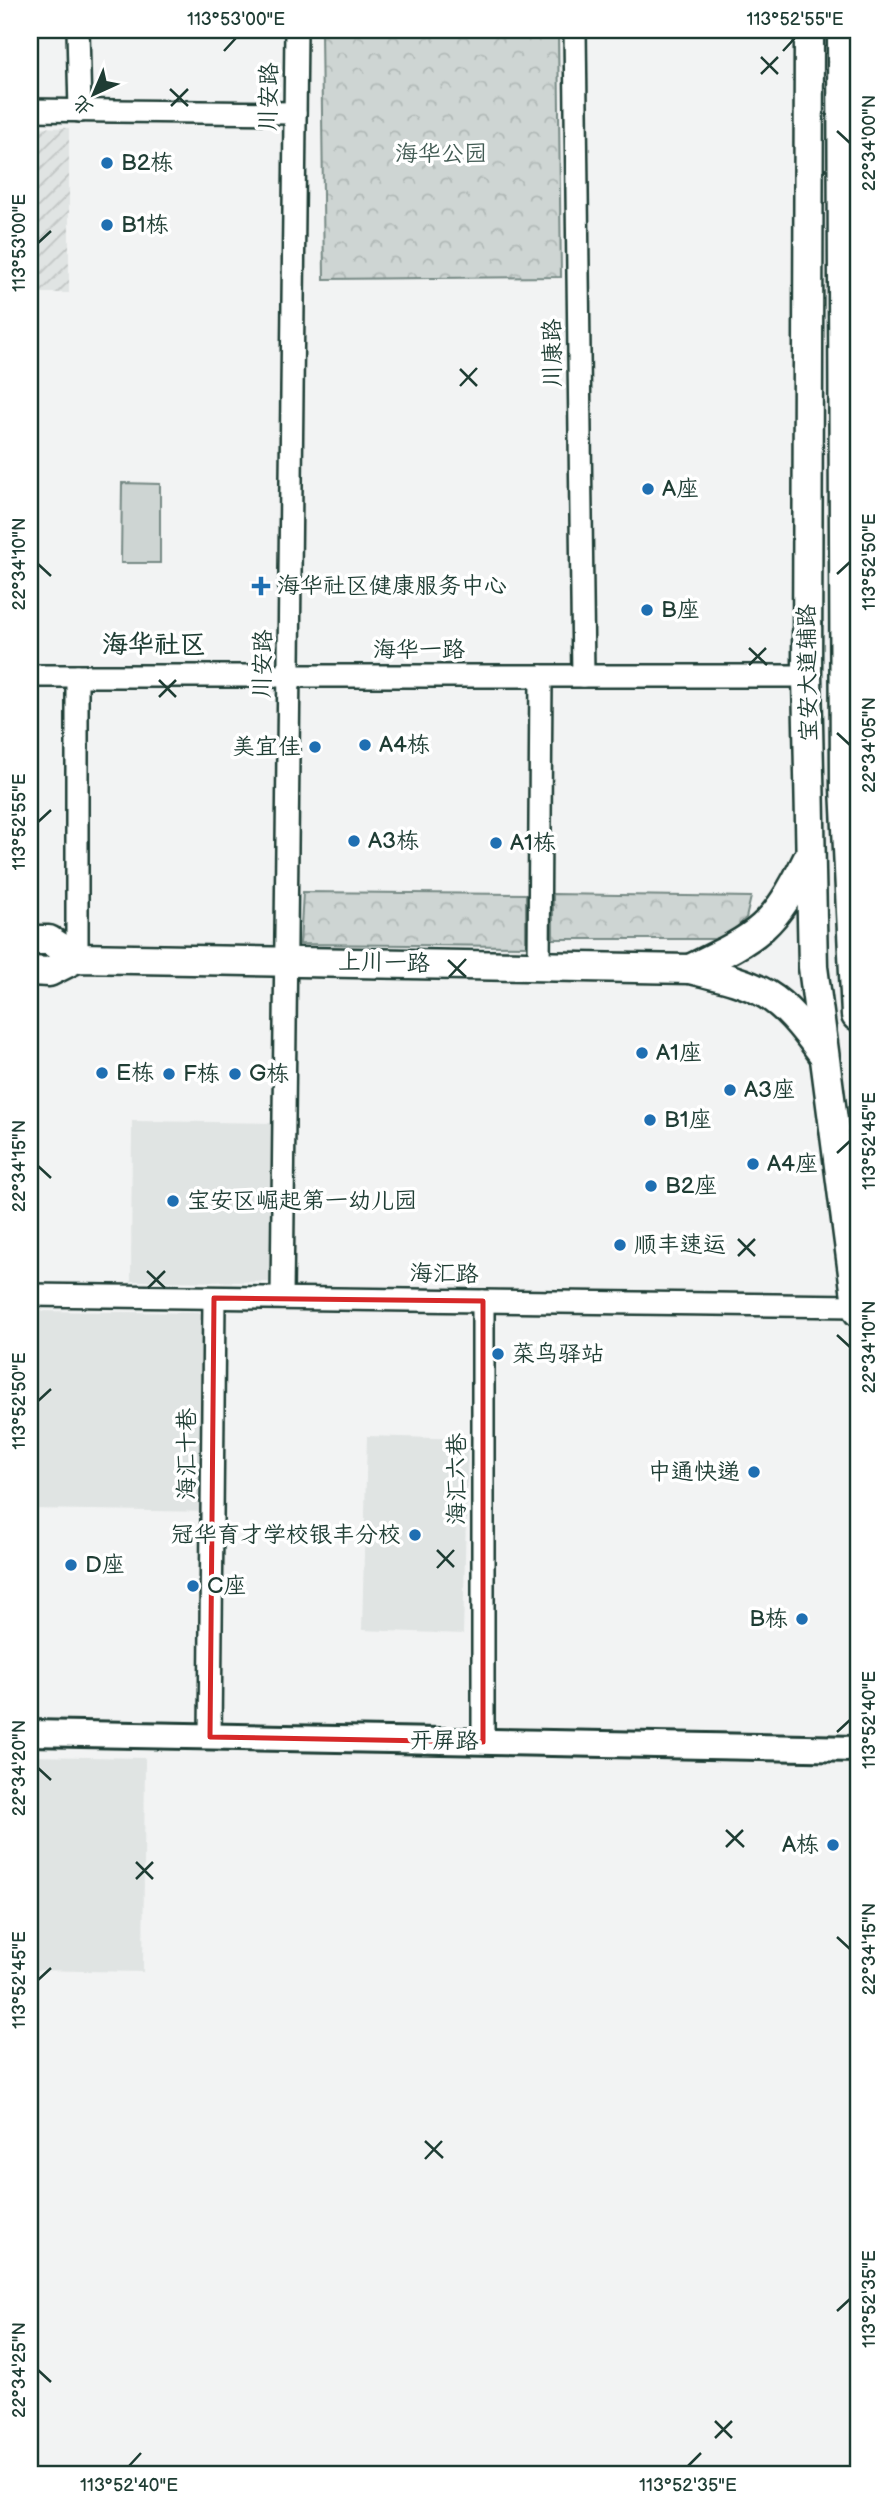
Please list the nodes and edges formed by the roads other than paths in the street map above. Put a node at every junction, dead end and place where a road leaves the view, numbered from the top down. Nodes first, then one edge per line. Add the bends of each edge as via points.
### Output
1 (78, 30) edge
2 (296, 30) edge
3 (575, 30) edge
4 (809, 30) edge
5 (844, 30) edge
6 (30, 110) edge
7 (80, 111) junction
8 (295, 113) junction
9 (30, 676) edge
10 (77, 676) junction
11 (541, 676) junction
12 (583, 676) junction
13 (807, 676) junction
14 (289, 677) junction
15 (811, 852) junction
16 (30, 940) edge
17 (77, 958) junction
18 (286, 961) junction
19 (539, 966) junction
20 (690, 969) junction
21 (30, 971) edge
22 (858, 1015) edge
23 (824, 1056) junction
24 (30, 1295) edge
25 (214, 1297) junction
26 (282, 1298) junction
27 (483, 1301) junction
28 (858, 1309) edge
29 (30, 1733) edge
30 (211, 1737) junction
31 (483, 1742) junction
32 (858, 1749) edge

1 - 7 street
2 - 8 street, 川安路
3 - 12 street, 川康路
4 - 13 main road, 宝安大道辅路
5 - 22 main road via 848,787
6 - 7 street
7 - 8 street
8 - 14 street, 川安路
9 - 10 street, 海华一路
10 - 14 street, 海华一路
10 - 17 street
11 - 12 street, 海华一路
11 - 14 street, 海华一路
11 - 19 street
12 - 13 street, 海华一路
13 - 15 main road, 宝安大道辅路
14 - 18 street, 川安路
15 - 20 main road, 上川一路 via 785,904 766,926 743,944
15 - 23 main road, 宝安大道辅路 via 813,967
16 - 17 main road via 49,940
17 - 18 main road, 上川一路
17 - 21 main road, 上川一路 via 49,972
18 - 19 main road, 上川一路
18 - 26 street, 川安路
19 - 20 main road, 上川一路
20 - 23 main road, 上川一路 via 740,981 772,995 798,1020
23 - 28 main road, 宝安大道辅路
24 - 25 street, 海汇路
25 - 26 street, 海汇路
25 - 30 street, 海汇十巷
26 - 27 street, 海汇路
27 - 28 street, 海汇路
27 - 31 street, 海汇六巷
29 - 30 street, 开屏路
30 - 31 street, 开屏路
31 - 32 street, 开屏路

